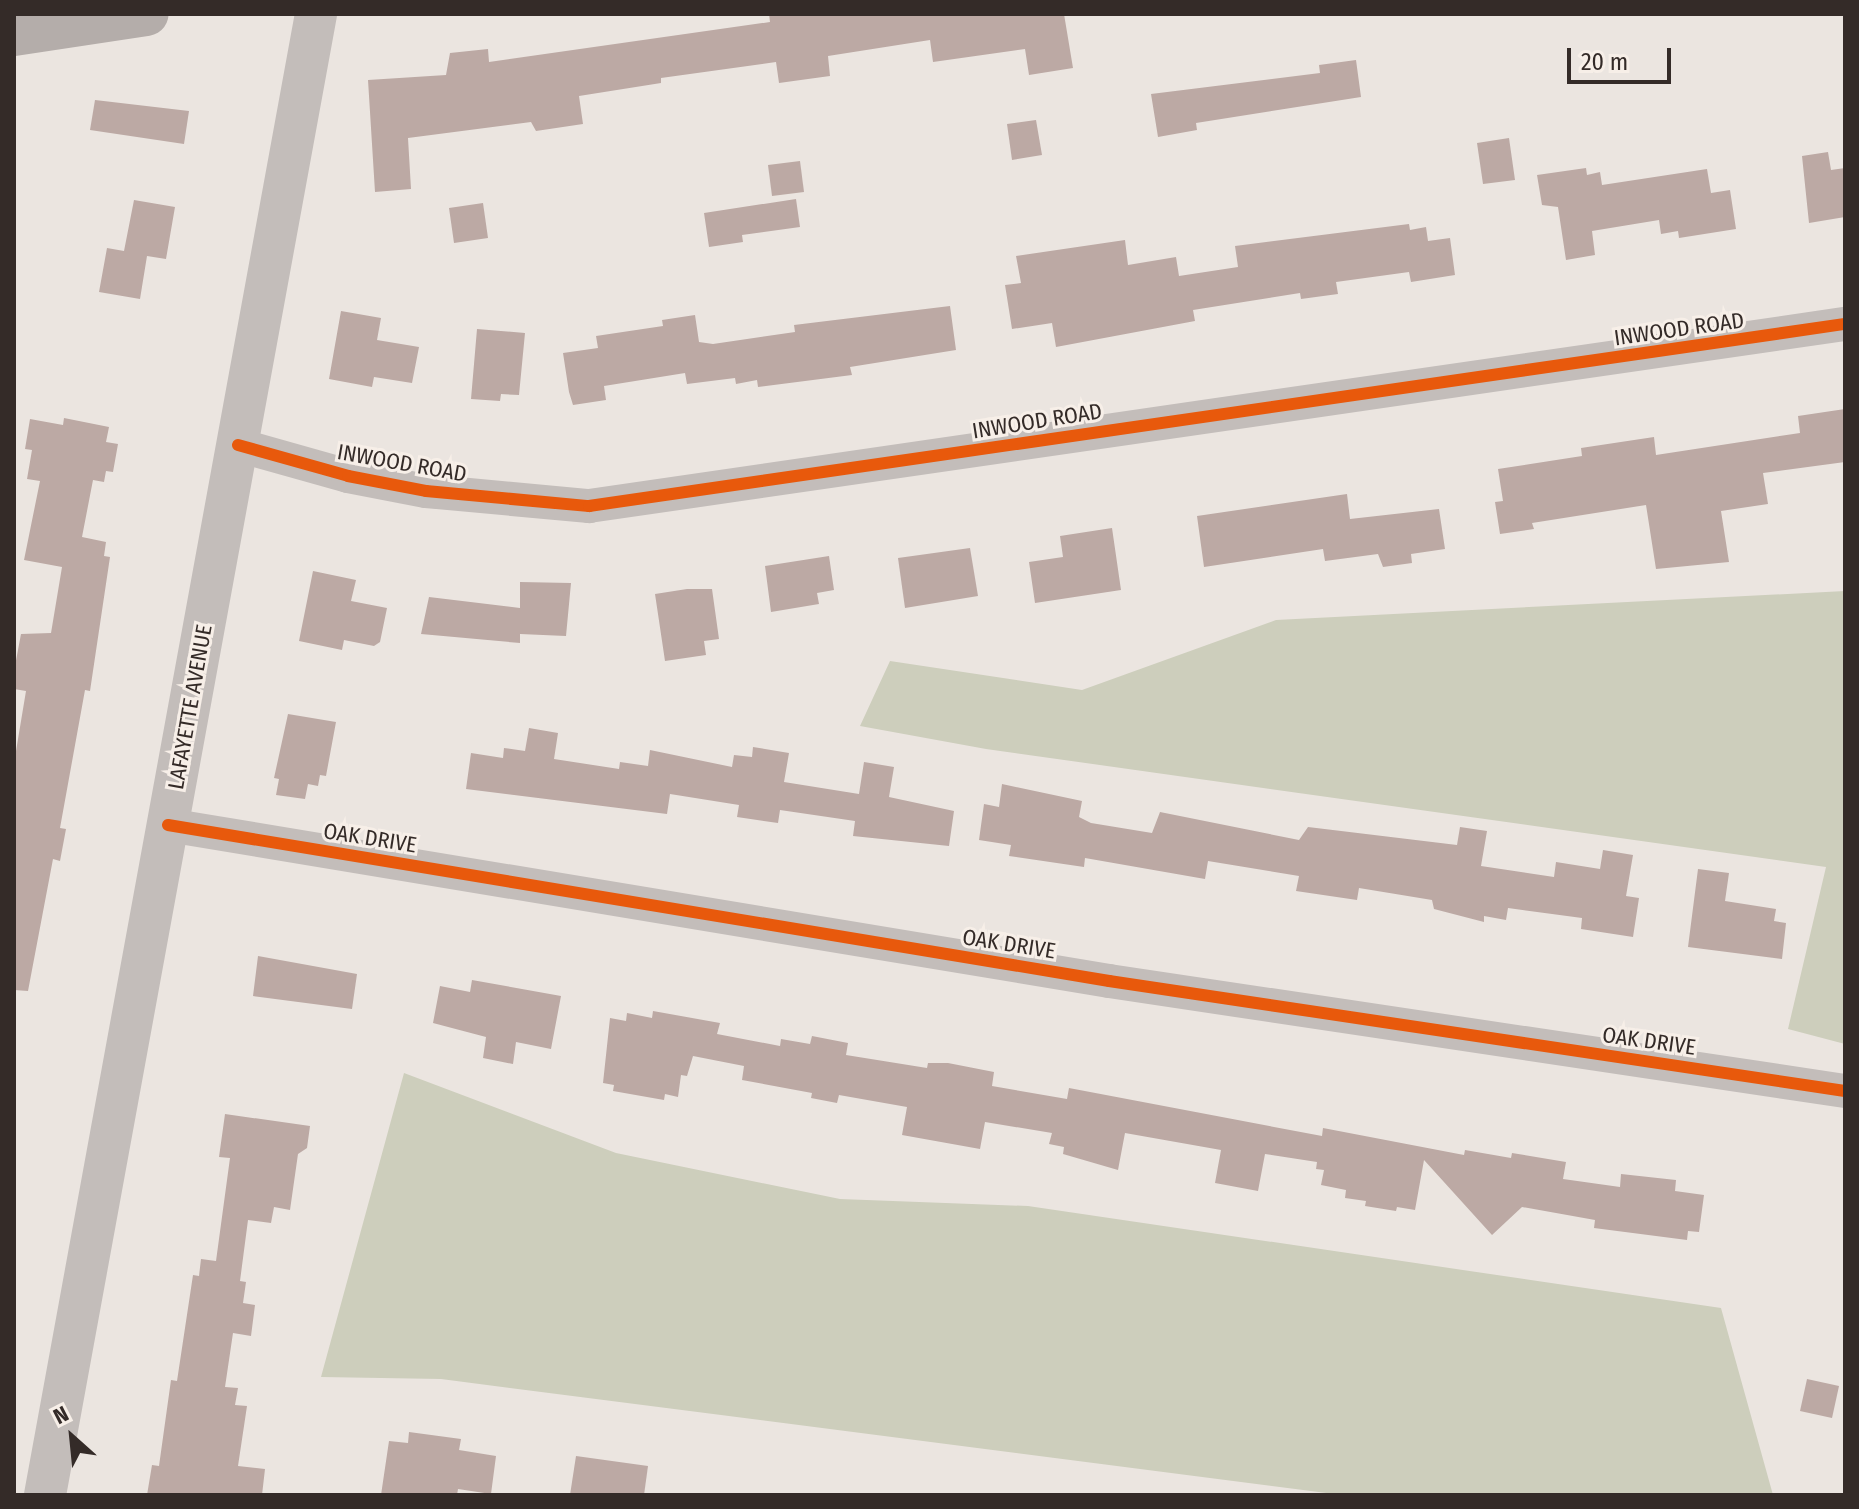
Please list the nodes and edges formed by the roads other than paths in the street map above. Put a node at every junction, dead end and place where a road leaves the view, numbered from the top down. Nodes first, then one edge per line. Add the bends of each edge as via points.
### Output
1 (146, 14) edge
2 (316, 14) edge
3 (14, 34) edge
4 (1845, 324) edge
5 (238, 445) junction
6 (168, 825) junction
7 (1845, 1091) edge
8 (45, 1495) edge

1 - 3 main road
2 - 5 street, LAFAYETTE AVENUE
4 - 5 street, INWOOD ROAD via 589,506 426,491
5 - 6 street, LAFAYETTE AVENUE
6 - 7 street, OAK DRIVE via 1109,981
6 - 8 street, LAFAYETTE AVENUE

